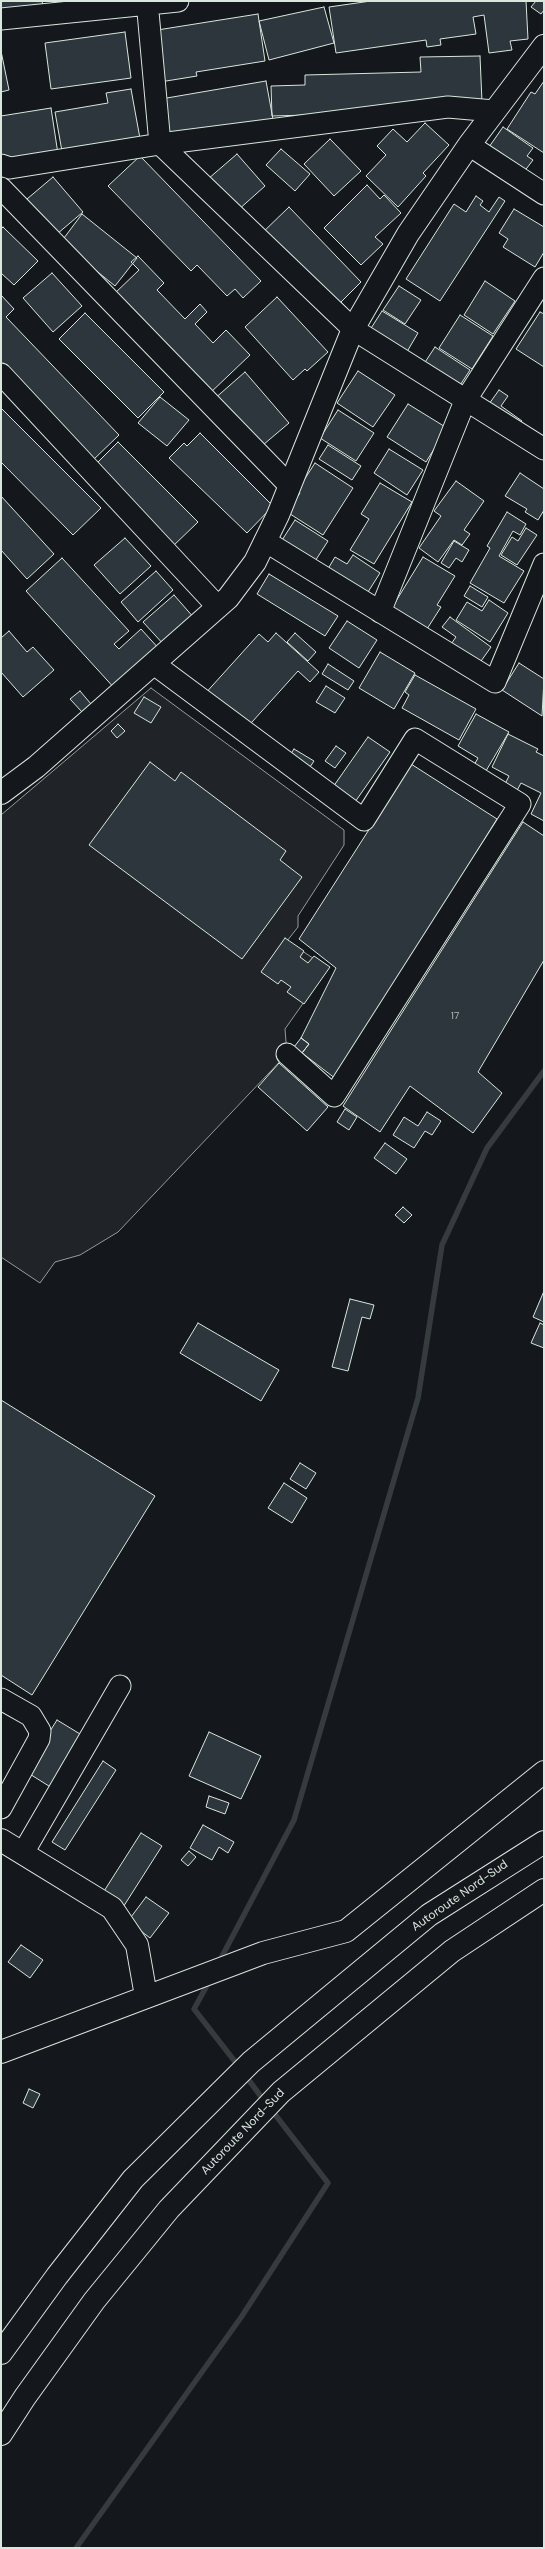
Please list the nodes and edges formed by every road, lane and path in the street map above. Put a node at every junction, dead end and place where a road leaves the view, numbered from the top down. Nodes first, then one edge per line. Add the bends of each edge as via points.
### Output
1 (178, 1) edge
2 (147, 3) edge
3 (1, 19) edge
4 (544, 46) edge
5 (494, 111) junction
6 (160, 144) junction
7 (469, 145) junction
8 (1, 165) edge
9 (1, 188) edge
10 (544, 194) edge
11 (544, 278) edge
12 (353, 330) junction
13 (1, 374) edge
14 (465, 401) junction
15 (544, 449) edge
16 (289, 485) junction
17 (265, 541) junction
18 (544, 564) edge
19 (218, 607) junction
20 (380, 612) junction
21 (154, 664) junction
22 (1, 793) edge
23 (287, 1054) dead end
24 (120, 1686) dead end
25 (1, 1699) edge
26 (544, 1772) edge
27 (1, 1808) edge
28 (1, 1840) edge
29 (544, 1842) edge
30 (24, 1854) junction
31 (544, 1890) edge
32 (146, 1996) junction
33 (1, 2052) edge
34 (1, 2353) edge
35 (1, 2434) edge

1 - 2 street
2 - 3 street
2 - 6 street
4 - 5 main road
5 - 6 street via 448,107
5 - 7 main road
6 - 8 street via 10,168
6 - 12 street
7 - 10 street
7 - 12 main road via 408,234
9 - 16 street
11 - 14 street
12 - 14 street
12 - 16 main road
13 - 19 street
14 - 15 street
14 - 20 street
16 - 17 main road
17 - 19 main road via 255,562 228,598
17 - 20 street
18 - 20 street via 495,682
19 - 21 main road
21 - 22 main road via 36,768
21 - 23 street via 364,820 416,739 520,804 334,1096
24 - 30 street
25 - 27 street via 31,1716 40,1731 39,1739
26 - 32 main road via 346,1931 263,1953
28 - 30 main road
29 - 34 main road, Autoroute Nord-Sud via 429,1916 252,2062 132,2179
30 - 32 main road via 112,1908 137,1945
31 - 35 main road, Autoroute Nord-Sud via 452,1951 281,2092 169,2209 104,2288
32 - 33 main road

